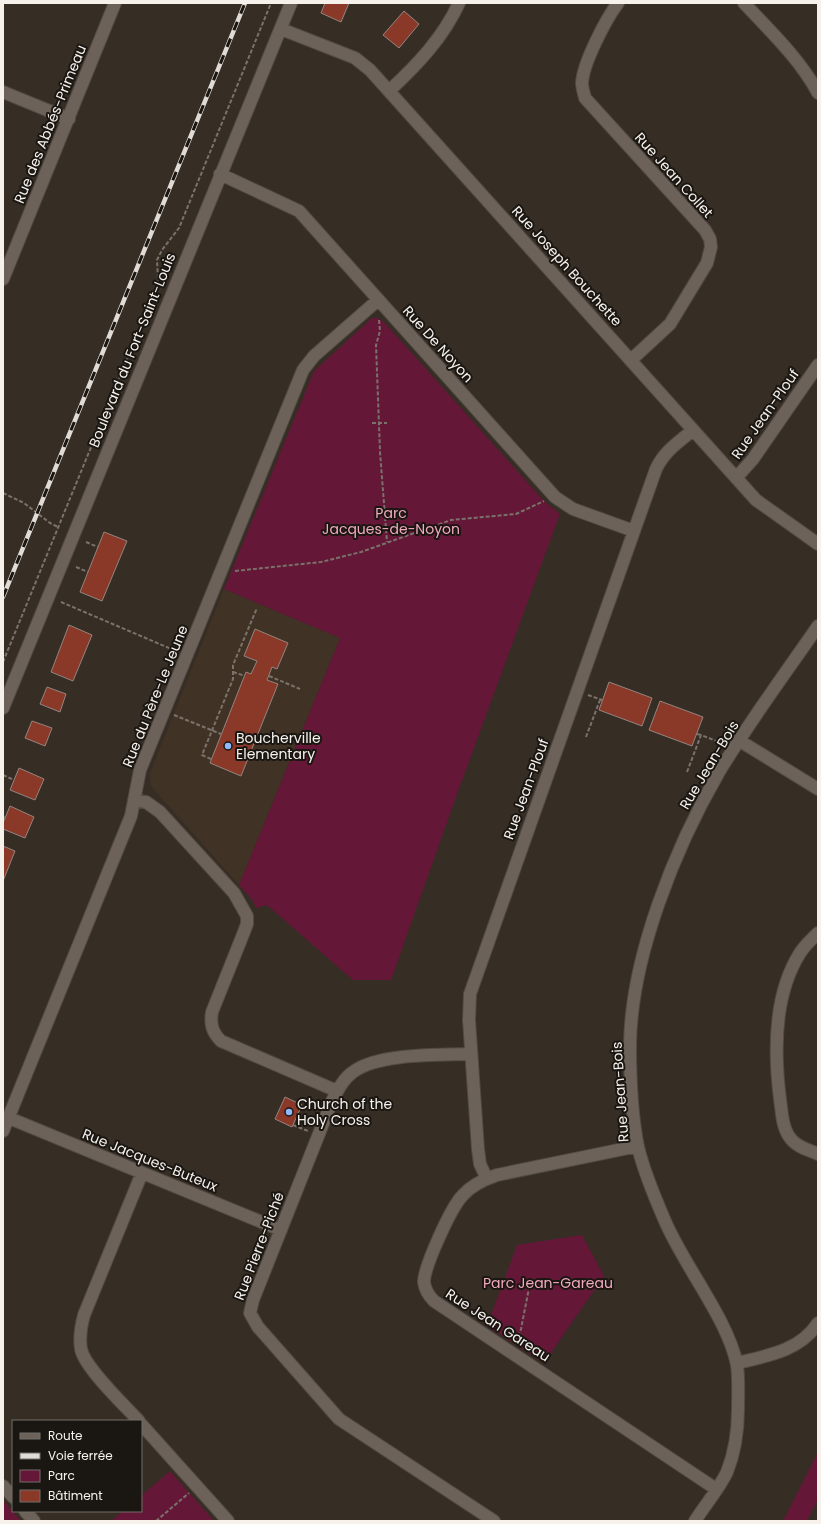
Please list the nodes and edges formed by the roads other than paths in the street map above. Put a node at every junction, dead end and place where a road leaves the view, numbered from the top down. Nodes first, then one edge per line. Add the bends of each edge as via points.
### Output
1 (116, 3) edge
2 (291, 3) edge
3 (459, 3) edge
4 (618, 3) edge
5 (744, 3) edge
6 (281, 29) junction
7 (389, 91) junction
8 (3, 92) edge
9 (818, 93) edge
10 (69, 119) junction
11 (220, 174) junction
12 (3, 279) edge
13 (378, 300) junction
14 (631, 360) junction
15 (818, 365) edge
16 (692, 431) junction
17 (736, 478) junction
18 (634, 531) junction
19 (818, 544) edge
20 (818, 626) edge
21 (3, 708) edge
22 (740, 741) junction
23 (818, 789) edge
24 (134, 800) junction
25 (818, 932) edge
26 (471, 1054) junction
27 (337, 1091) junction
28 (9, 1118) junction
29 (3, 1131) edge
30 (638, 1146) junction
31 (818, 1154) edge
32 (142, 1173) junction
33 (487, 1179) junction
34 (281, 1230) junction
35 (818, 1323) edge
36 (736, 1364) junction
37 (138, 1420) edge
38 (142, 1425) edge
39 (3, 1486) edge
40 (716, 1489) junction
41 (12, 1496) edge
42 (26, 1512) edge
43 (34, 1521) edge
44 (228, 1521) edge
45 (494, 1521) edge
46 (695, 1521) edge

1 - 10 street, Rue des Abbés-Primeau
2 - 6 street, Boulevard du Fort-Saint-Louis
3 - 7 street via 439,39
4 - 14 street, Rue Jean Collet via 600,33 582,81 585,98 705,230 711,247 707,263 670,324
5 - 9 street via 781,43
6 - 7 street, Rue Joseph Bouchette via 355,58
6 - 11 street, Boulevard du Fort-Saint-Louis
7 - 14 street, Rue Joseph Bouchette
8 - 10 street
10 - 12 street, Rue des Abbés-Primeau
11 - 13 street, Rue De Noyon via 299,211
11 - 21 street, Boulevard du Fort-Saint-Louis
13 - 18 street, Rue De Noyon via 555,497 573,509
13 - 24 street, Rue du Père-Le Jeune via 314,356 303,370 140,770
14 - 16 street, Rue Joseph Bouchette
15 - 17 street, Rue Jean-Plouf via 754,459
16 - 17 street, Rue Joseph Bouchette
16 - 18 street, Rue Jean-Plouf via 662,458
17 - 19 street, Rue Joseph Bouchette via 764,507
18 - 26 street, Rue Jean-Plouf via 473,984 469,1004
20 - 22 street, Rue Jean-Bois
22 - 23 street
22 - 30 street, Rue Jean-Bois via 712,785 684,842 643,957 634,1002 630,1043
24 - 27 street via 146,802 160,812 234,893 247,916 247,924 212,1012 211,1021 215,1036
24 - 28 street, Rue du Père-Le Jeune via 131,816
25 - 31 street via 800,954 788,981 779,1020 776,1059 782,1114 788,1134 797,1144
26 - 27 street, Rue Pierre-Piché via 376,1062 353,1072
26 - 33 street, Rue Jean-Plouf via 479,1157
27 - 34 street, Rue Pierre-Piché
28 - 29 street, Rue du Père-Le Jeune
28 - 32 street, Rue Jacques-Buteux
30 - 33 street, Rue Jean Gareau
30 - 36 street, Rue Jean-Bois via 675,1244 716,1314
32 - 34 street, Rue Jacques-Buteux
32 - 37 street via 84,1315 80,1333 81,1350 87,1362
33 - 40 street, Rue Jean Gareau via 466,1191 453,1208 426,1272 425,1287 430,1297
34 - 45 street, Rue Pierre-Piché via 253,1300 250,1313 253,1320 339,1419
35 - 36 street via 807,1337 790,1348
36 - 40 street, Rue Jean-Bois via 738,1409 734,1448 726,1473
38 - 44 street
39 - 41 street
40 - 46 street, Rue Jean-Bois
42 - 43 street

